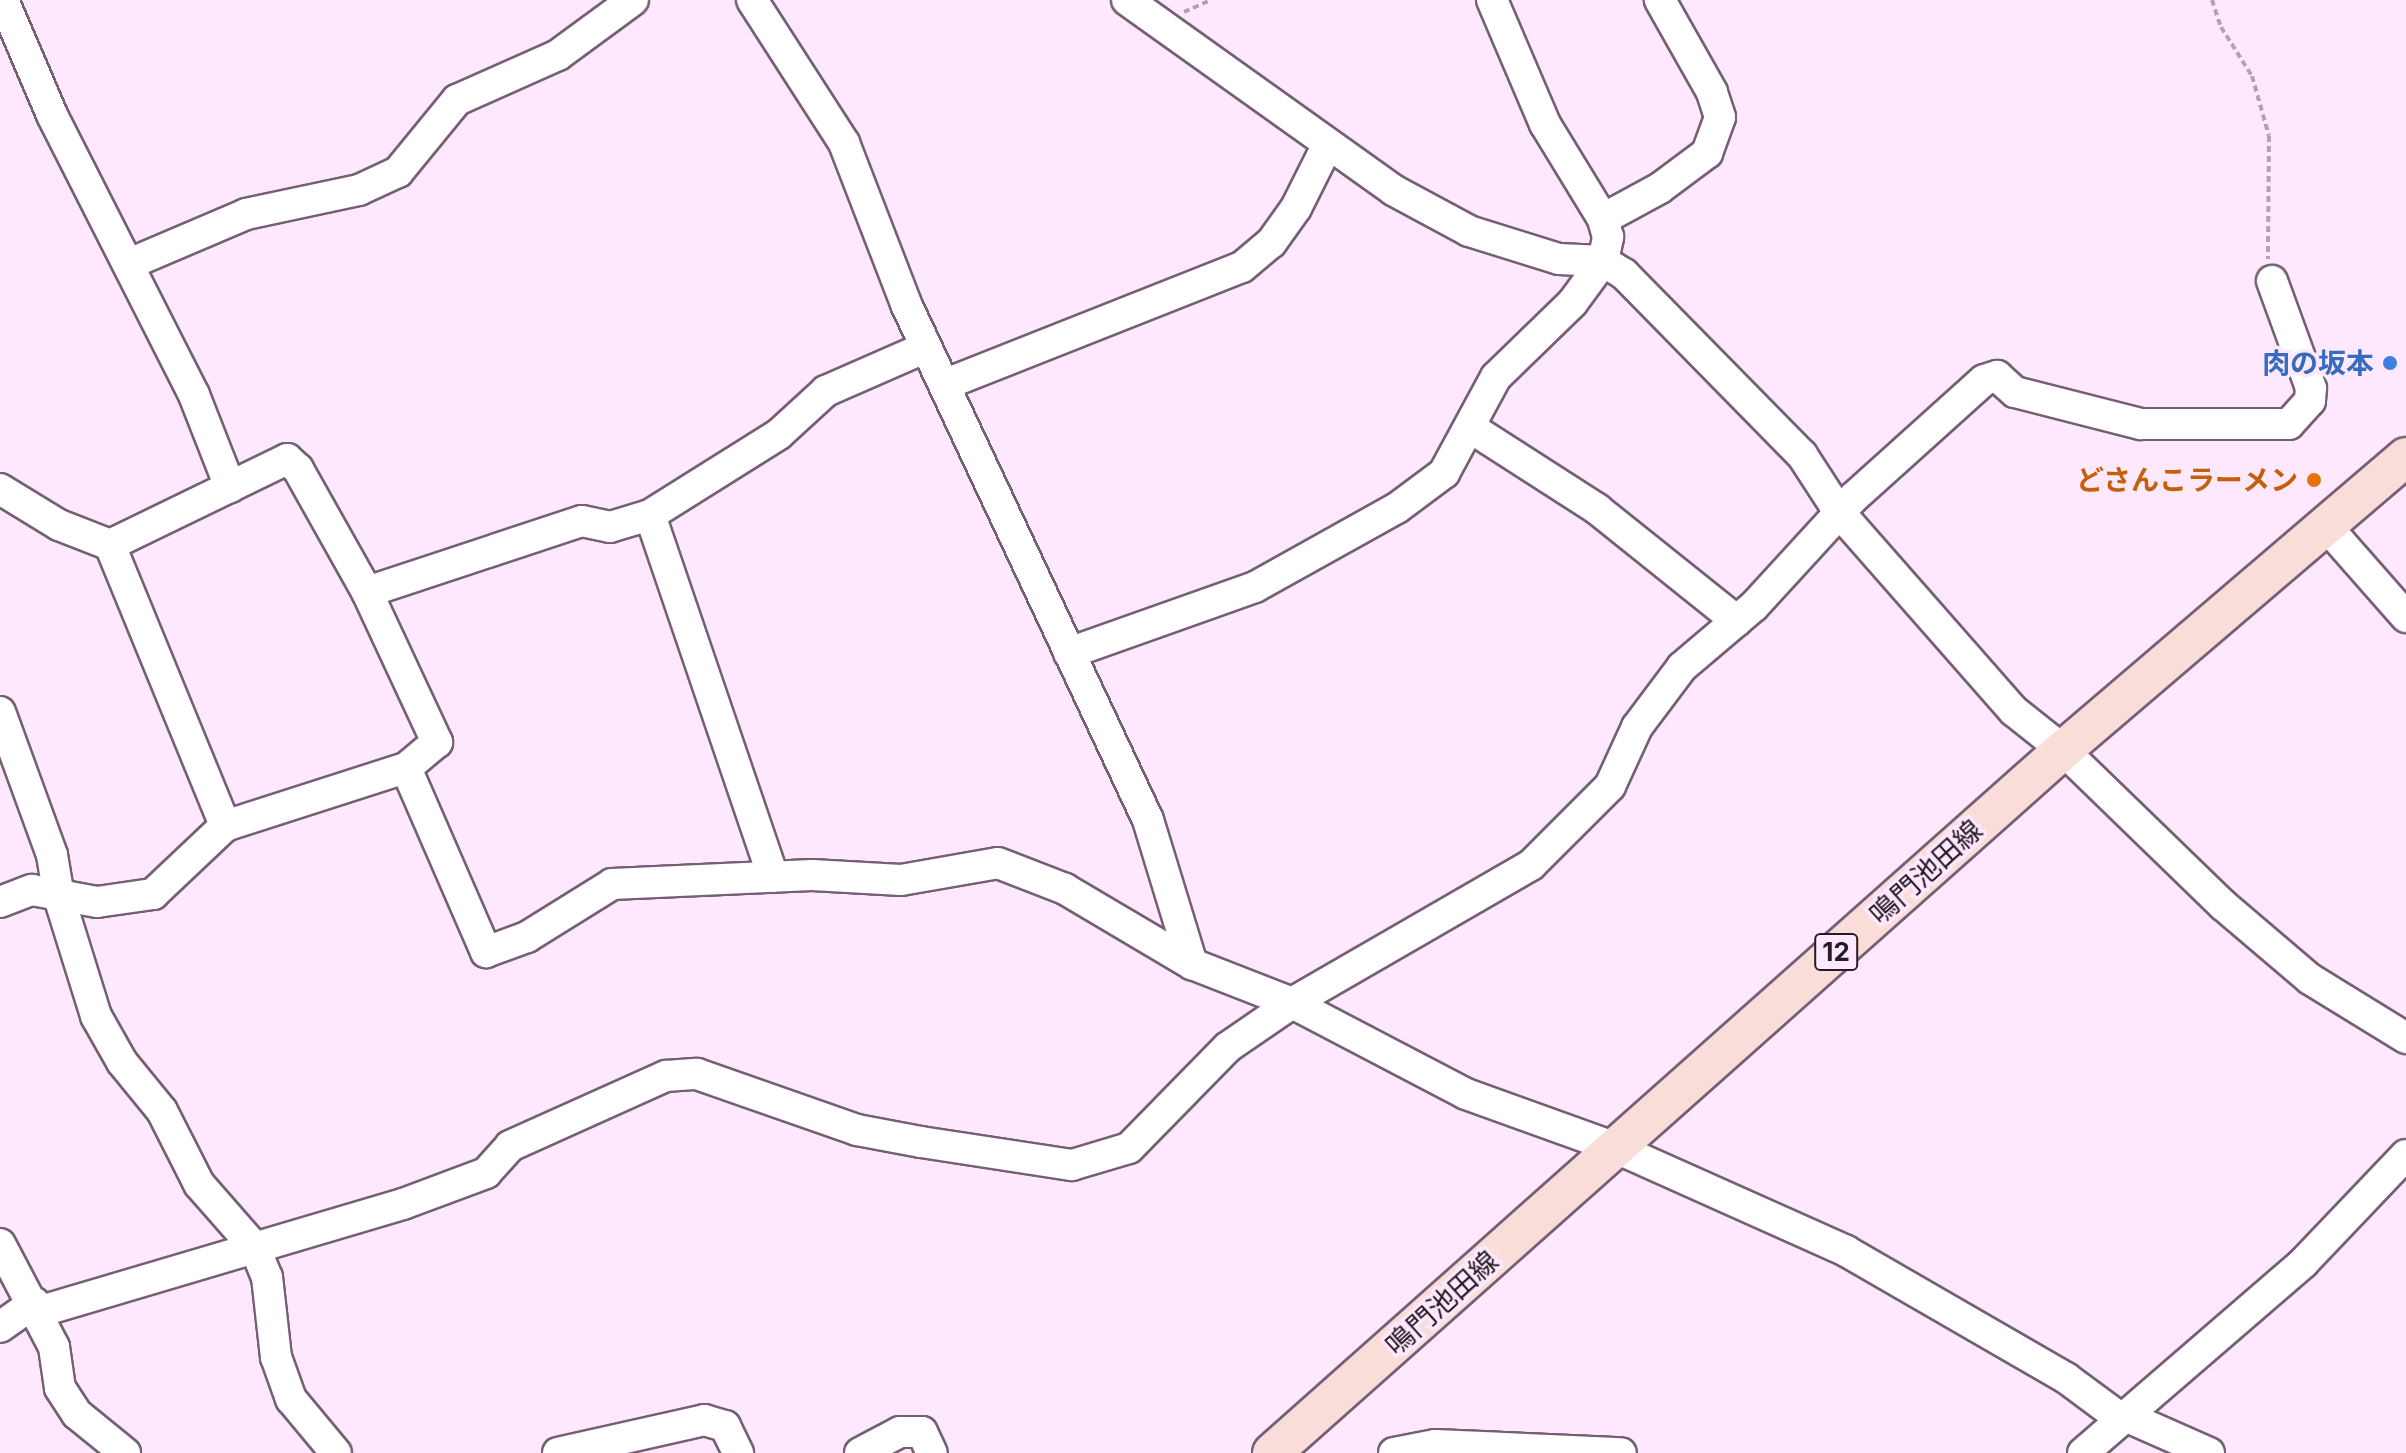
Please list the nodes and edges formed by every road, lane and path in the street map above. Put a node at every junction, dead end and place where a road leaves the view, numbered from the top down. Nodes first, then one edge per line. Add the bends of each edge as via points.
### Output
1 (633, 0) edge
2 (752, 0) edge
3 (1127, 0) edge
4 (1492, 0) edge
5 (1660, 0) edge
6 (2212, 0) edge
7 (13, 3) edge
8 (9, 44) edge
9 (1327, 146) junction
10 (1603, 219) junction
11 (1603, 261) junction
12 (129, 264) junction
13 (2272, 281) joint
14 (926, 347) junction
15 (946, 384) junction
16 (1471, 428) junction
17 (2406, 457) edge
18 (230, 487) junction
19 (0, 489) edge
20 (1839, 512) junction
21 (650, 515) junction
22 (2327, 527) junction
23 (110, 545) junction
24 (367, 592) junction
25 (2406, 617) edge
26 (1737, 621) junction
27 (1069, 653) junction
28 (0, 712) edge
29 (2063, 750) junction
30 (406, 768) junction
31 (225, 826) junction
32 (773, 877) junction
33 (59, 897) junction
34 (0, 902) edge
35 (1192, 964) junction
36 (1292, 1003) junction
37 (2406, 1038) edge
38 (1616, 1148) junction
39 (2406, 1155) edge
40 (0, 1244) edge
41 (255, 1248) junction
42 (36, 1308) junction
43 (0, 1327) edge
44 (2122, 1416) junction
45 (125, 1453) edge
46 (336, 1453) edge
47 (558, 1453) edge
48 (738, 1453) edge
49 (860, 1453) edge
50 (932, 1453) edge
51 (1272, 1453) edge
52 (1394, 1453) edge
53 (1621, 1453) edge
54 (2083, 1453) edge
55 (2209, 1453) edge

1 - 12 street via 558,55 457,100 398,172 359,190 246,214
2 - 14 street via 844,143
3 - 9 street via 1253,87
4 - 10 street via 1545,124
5 - 10 street via 1712,92 1720,117 1707,153 1660,188
6 - 13 path via 2221,27 2252,76 2269,136 2266,250
7 - 8 street
8 - 12 street
9 - 11 street via 1469,231 1559,259
9 - 15 street via 1296,208 1271,243 1242,267
10 - 11 street via 1608,237
11 - 16 street via 1573,302 1496,377
11 - 20 street via 1624,274 1802,455
12 - 18 street via 194,395
13 - 20 street via 2311,388 2310,401 2289,424 2141,424 2015,392 1997,376 1984,380
14 - 15 street
14 - 21 street via 826,391 779,434
15 - 27 street
16 - 26 street via 1597,509
16 - 27 street via 1444,473 1307,561 1255,587
17 - 22 main road, 鳴門池田線 / 12
18 - 23 street
18 - 24 street via 287,459 298,469
19 - 23 street via 59,525
20 - 26 street
20 - 29 street via 2014,711
21 - 24 street via 610,527 582,521
21 - 32 street
22 - 25 street
22 - 29 main road, 鳴門池田線 / 12
23 - 31 street
24 - 30 street via 437,742
26 - 36 street via 1682,667 1637,727 1610,786 1531,865
27 - 35 street via 1148,820
28 - 33 street via 52,855
29 - 37 street via 2223,905 2310,979
29 - 38 main road, 鳴門池田線 / 12
30 - 31 street
30 - 32 street via 486,952 527,937 612,884
31 - 33 street via 153,894 97,902
32 - 35 street via 901,880 998,863 1065,889
33 - 34 street via 32,890
33 - 41 street via 96,1016 122,1062 162,1111 199,1184
35 - 36 street
36 - 38 street via 1466,1094
36 - 41 street via 1228,1047 1129,1148 1088,1163 1072,1165 857,1130 697,1074 666,1076 510,1146 486,1173 390,1209
38 - 44 street via 1846,1251
38 - 51 main road, 鳴門池田線 / 12
39 - 44 street via 2303,1263
40 - 42 street
41 - 42 street
41 - 46 street via 267,1277 276,1357 291,1399
42 - 43 street
42 - 45 street via 54,1347 60,1388 77,1414
44 - 54 street
44 - 55 street
47 - 48 street via 704,1420 725,1426
49 - 50 street via 900,1432 922,1432
52 - 53 street via 1435,1445

